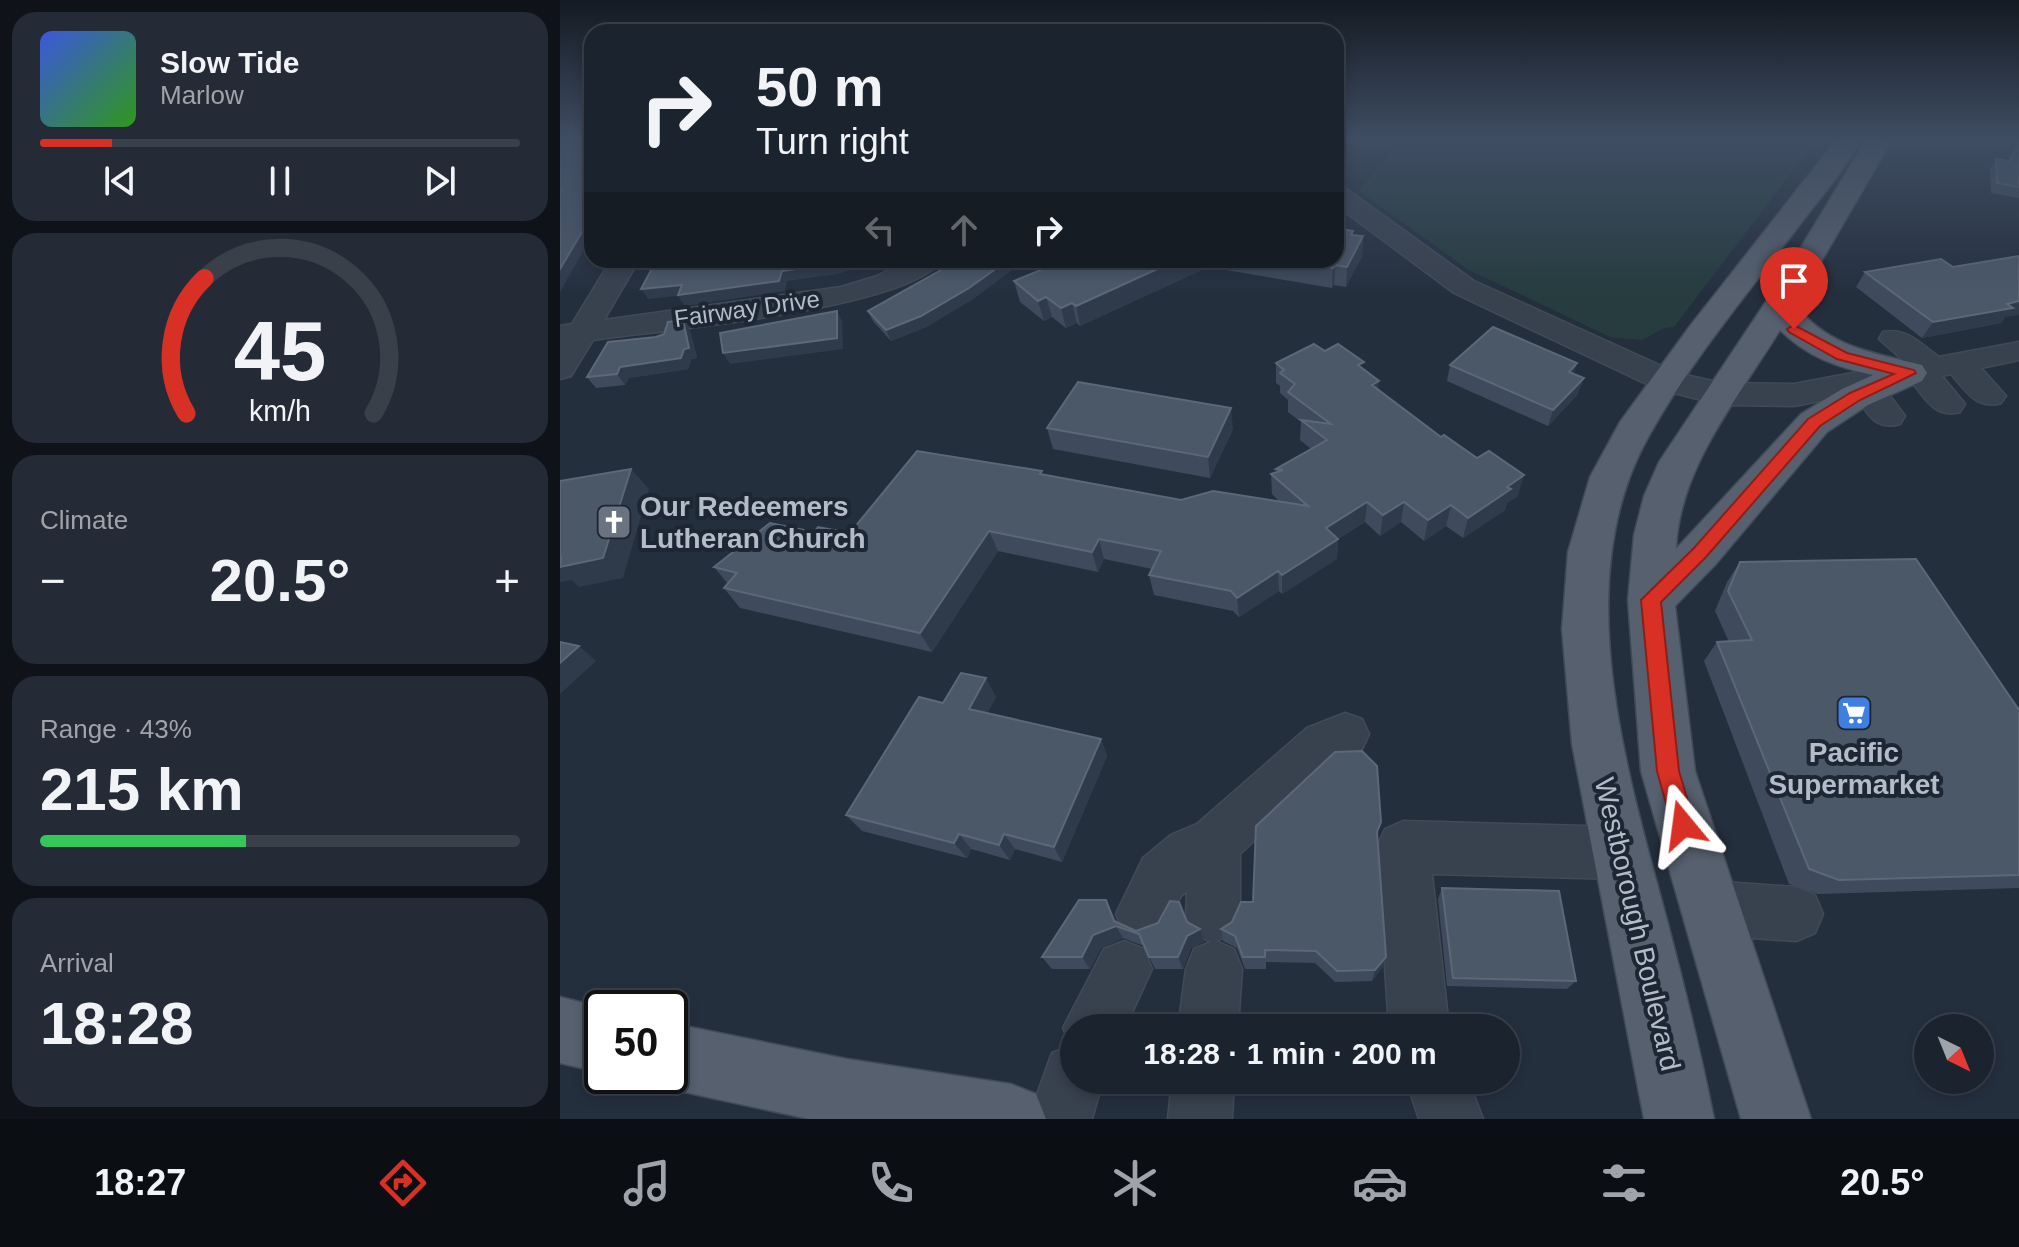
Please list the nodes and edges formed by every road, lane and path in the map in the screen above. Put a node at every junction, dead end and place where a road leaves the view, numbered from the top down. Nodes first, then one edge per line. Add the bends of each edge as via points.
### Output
1 (1810, 191) edge
2 (1847, 191) edge
3 (1344, 199) edge
4 (619, 268) edge
5 (916, 268) edge
6 (1779, 305) junction
7 (572, 334) edge
8 (2019, 351) edge
9 (1923, 363) junction
10 (560, 369) edge
11 (1667, 381) junction
12 (1721, 394) junction
13 (1989, 396) dead end
14 (1948, 404) dead end
15 (1651, 600) junction
16 (1345, 734) dead end
17 (1214, 843) junction
18 (1619, 853) junction
19 (1709, 908) junction
20 (1143, 914) dead end
21 (1796, 914) dead end
22 (1124, 969) dead end
23 (1100, 1014) edge
24 (1209, 1014) edge
25 (1418, 1014) edge
26 (560, 1030) edge
27 (584, 1036) edge
28 (688, 1060) edge
29 (1068, 1094) edge
30 (1202, 1094) edge
31 (1442, 1094) edge
32 (1011, 1119) edge
33 (1060, 1119) edge
34 (1200, 1119) edge
35 (1451, 1119) edge
36 (1679, 1119) edge
37 (1776, 1119) edge

1 - 11 main road, Westborough Boulevard
2 - 6 main road
3 - 11 street via 1465,297
4 - 7 street
5 - 7 street, Fairway Drive via 878,287 843,296
6 - 9 main road via 1794,329 1842,356
6 - 12 main road
7 - 10 street
8 - 9 street
9 - 12 street via 1794,395
9 - 13 street
9 - 14 street
9 - 15 main road via 1878,404 1833,409 1798,438 1700,553
11 - 12 street
11 - 18 main road, Westborough Boulevard via 1610,478 1588,561 1588,687
12 - 15 main road via 1679,462 1665,496 1655,535
15 - 19 main road via 1668,771
16 - 17 street via 1324,743
17 - 20 street via 1189,853 1162,877
17 - 24 street
18 - 25 street via 1403,847
18 - 36 main road, Westborough Boulevard
19 - 21 street
19 - 37 main road
22 - 23 street
26 - 27 main road
28 - 32 main road via 847,1093
29 - 33 street
30 - 34 street
31 - 35 street

